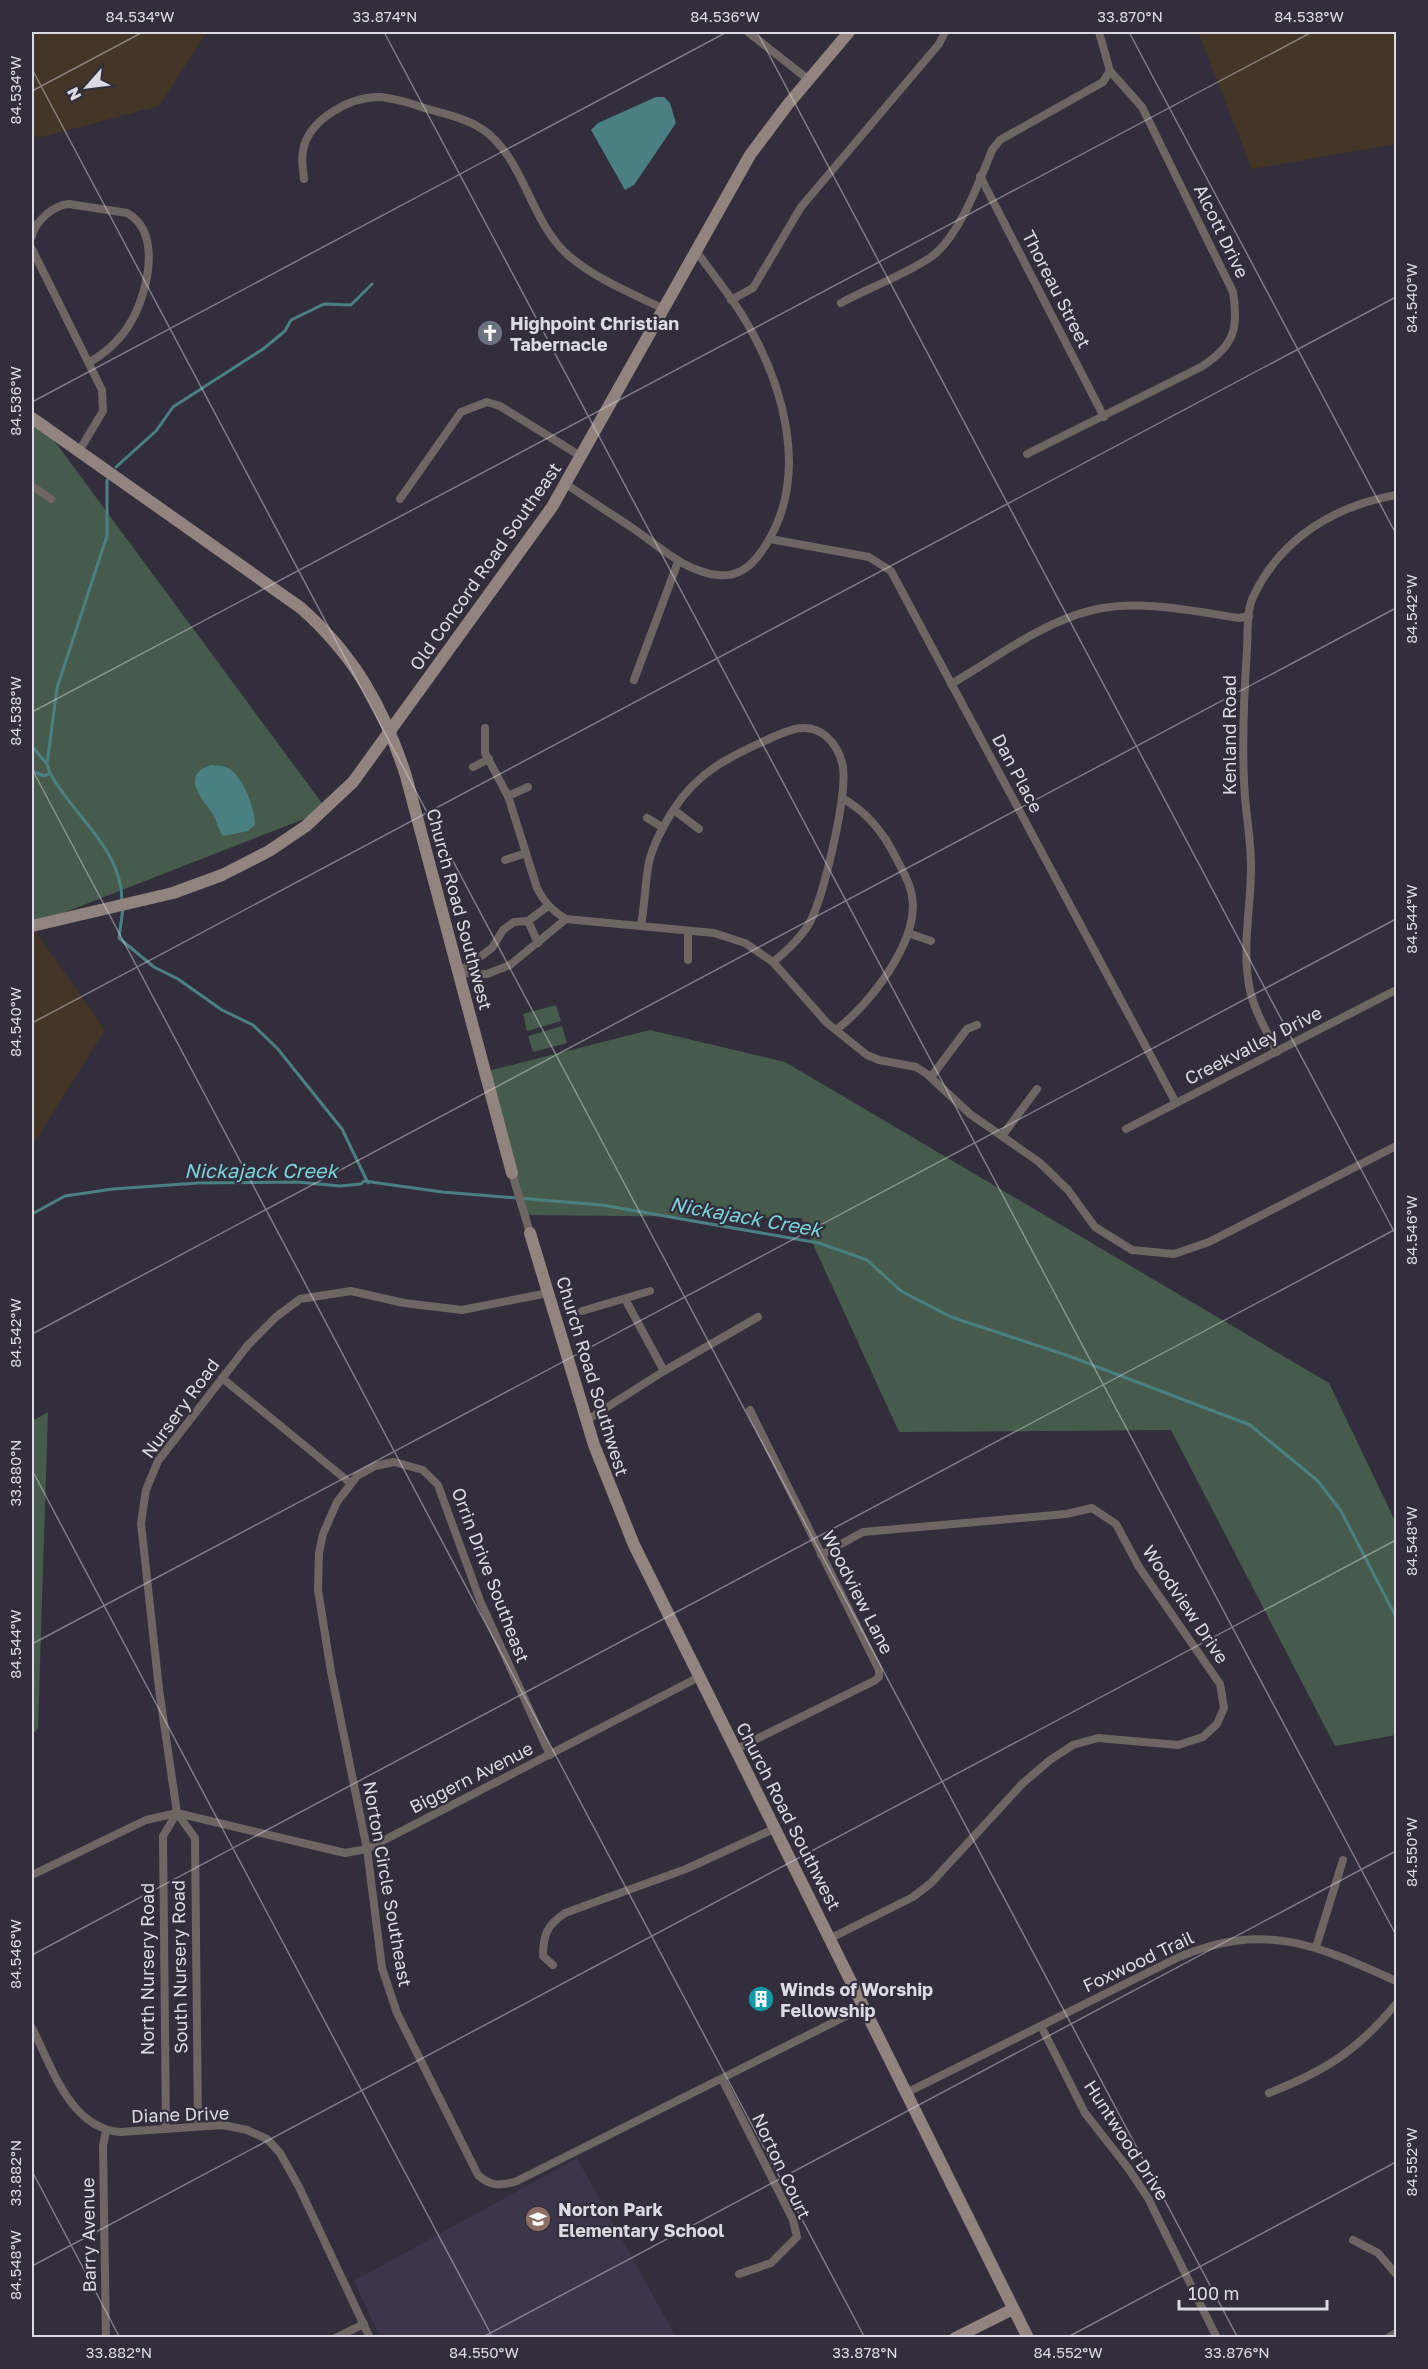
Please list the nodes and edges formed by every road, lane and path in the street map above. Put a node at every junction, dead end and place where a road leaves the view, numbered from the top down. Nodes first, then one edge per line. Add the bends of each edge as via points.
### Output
1 (748, 32) edge
2 (849, 32) edge
3 (945, 32) edge
4 (1099, 32) edge
5 (1110, 71) junction
6 (809, 80) junction
7 (980, 176) junction
8 (304, 179) dead end
9 (32, 232) edge
10 (32, 249) edge
11 (696, 251) junction
12 (731, 300) junction
13 (841, 303) dead end
14 (664, 309) junction
15 (90, 362) junction
16 (1104, 417) junction
17 (32, 418) edge
18 (79, 451) junction
19 (1027, 454) dead end
20 (582, 457) junction
21 (566, 484) junction
22 (32, 486) edge
23 (1396, 495) edge
24 (51, 499) dead end
25 (400, 499) dead end
26 (770, 539) junction
27 (678, 562) junction
28 (1249, 616) junction
29 (634, 680) dead end
30 (951, 684) junction
31 (485, 728) dead end
32 (391, 731) junction
33 (489, 759) junction
34 (473, 767) dead end
35 (528, 787) dead end
36 (508, 796) junction
37 (842, 798) junction
38 (674, 810) junction
39 (647, 818) dead end
40 (662, 826) junction
41 (699, 829) dead end
42 (526, 854) junction
43 (505, 860) dead end
44 (548, 906) junction
45 (566, 919) junction
46 (528, 921) junction
47 (641, 925) junction
48 (32, 926) edge
49 (688, 931) junction
50 (908, 933) junction
51 (931, 941) dead end
52 (538, 943) junction
53 (687, 960) dead end
54 (773, 962) junction
55 (458, 973) junction
56 (1396, 990) edge
57 (977, 1025) dead end
58 (836, 1030) junction
59 (1277, 1052) junction
60 (931, 1077) junction
61 (1037, 1089) dead end
62 (1176, 1103) junction
63 (1126, 1129) dead end
64 (1002, 1136) junction
65 (1396, 1146) edge
66 (512, 1173) joint
67 (530, 1233) joint
68 (650, 1291) dead end
69 (548, 1293) junction
70 (625, 1299) junction
71 (582, 1311) dead end
72 (758, 1317) dead end
73 (664, 1371) junction
74 (222, 1378) junction
75 (750, 1410) dead end
76 (586, 1420) junction
77 (349, 1482) junction
78 (821, 1554) junction
79 (699, 1677) junction
80 (736, 1749) junction
81 (550, 1755) junction
82 (177, 1813) junction
83 (776, 1828) junction
84 (367, 1849) junction
85 (1343, 1860) dead end
86 (32, 1875) edge
87 (831, 1938) junction
88 (1316, 1947) junction
89 (553, 1965) dead end
90 (1396, 1981) edge
91 (1396, 2004) edge
92 (864, 2007) junction
93 (1041, 2026) junction
94 (32, 2028) edge
95 (722, 2079) junction
96 (906, 2093) junction
97 (1269, 2093) dead end
98 (198, 2126) junction
99 (166, 2129) junction
100 (105, 2131) junction
101 (1353, 2240) dead end
102 (739, 2274) dead end
103 (1396, 2274) edge
104 (1013, 2309) junction
105 (364, 2324) junction
106 (1396, 2333) edge
107 (106, 2337) edge
108 (335, 2337) edge
109 (370, 2337) edge
110 (954, 2337) edge
111 (1028, 2337) edge
112 (1217, 2337) edge
113 (1388, 2337) edge

1 - 6 street
2 - 6 street, Old Concord Road Southeast
3 - 12 street via 801,207 753,288
4 - 5 street, Alcott Drive
5 - 7 street via 1103,82 1000,140
5 - 16 street, Alcott Drive via 1142,107 1233,292 1237,315 1235,331 1214,359
6 - 11 street, Old Concord Road Southeast via 750,155
7 - 13 street via 946,243 932,256
7 - 16 street, Thoreau Street
8 - 14 street via 303,151 309,138 326,116 353,102 365,98 393,99 459,118 477,126 499,144 550,233 568,256
9 - 15 street via 40,219 69,204 127,213 144,231 148,260 138,307 117,341
10 - 15 street
11 - 12 street
11 - 14 street, Old Concord Road Southeast
12 - 26 street via 767,366 788,433 787,487 783,509
14 - 20 street, Old Concord Road Southeast
15 - 18 street via 102,390 103,411
16 - 19 street, Alcott Drive
17 - 18 street, Church Road Southwest
18 - 32 street, Church Road Southwest via 314,619 349,659
20 - 21 street, Old Concord Road Southeast
20 - 25 street via 500,406 487,402 461,412
21 - 27 street
21 - 32 street, Old Concord Road Southeast
22 - 24 street
23 - 28 street, Kenland Road via 1336,512 1307,530 1267,571 1252,598
26 - 27 street via 755,560 739,573 717,575
26 - 30 street, Dan Place via 869,557 891,571
27 - 29 street
28 - 30 street via 1167,608 1094,610 1057,623
28 - 59 street, Kenland Road via 1243,710 1251,864 1248,984
30 - 62 street, Dan Place
31 - 33 street via 483,742
32 - 48 street, Old Concord Road Southeast via 345,790 319,816 222,875 189,888
32 - 55 street, Church Road Southwest
33 - 34 street
33 - 36 street
35 - 36 street
36 - 42 street
37 - 38 street via 844,776 839,754 825,736 801,728 727,757 682,795
37 - 50 street via 858,807 878,829 904,874 914,907
37 - 54 street via 816,908 800,937
38 - 40 street
38 - 41 street
39 - 40 street
40 - 47 street via 649,861
42 - 43 street
42 - 44 street via 537,888
44 - 45 street
44 - 46 street
45 - 47 street
45 - 52 street
46 - 52 street
46 - 55 street via 514,922 503,930 492,948
47 - 49 street
49 - 53 street
49 - 54 street via 731,937 759,950
50 - 51 street
50 - 58 street via 868,1001
52 - 55 street via 499,970 487,974
54 - 58 street
55 - 66 street, Church Road Southwest
56 - 59 street, Creekvalley Drive
57 - 60 street via 967,1029
58 - 60 street via 867,1055 916,1067
59 - 62 street, Creekvalley Drive
60 - 64 street via 970,1114
61 - 64 street
62 - 63 street, Creekvalley Drive
64 - 65 street via 1039,1162 1108,1237 1132,1250 1174,1254 1209,1242
66 - 67 street, Church Road Southwest
67 - 69 street, Church Road Southwest
68 - 70 street
69 - 74 street, Nursery Road via 462,1310 351,1291 300,1299 248,1345
69 - 76 street, Church Road Southwest
70 - 71 street
70 - 73 street
72 - 73 street
73 - 76 street
74 - 77 street
74 - 82 street, Nursery Road via 158,1461 146,1490 141,1523
75 - 78 street, Woodview Lane
76 - 79 street, Church Road Southwest via 615,1501
77 - 81 street, Orrin Drive Southeast via 375,1466 394,1462 423,1470 438,1485 481,1603
77 - 84 street, Norton Circle Southeast via 323,1534 318,1590
78 - 80 street, Woodview Lane via 876,1662 879,1677
78 - 87 street, Woodview Drive via 863,1532 1066,1514 1092,1508 1116,1524 1139,1567 1220,1684 1224,1708 1217,1724 1203,1737 1178,1745 1098,1738 1073,1745 1022,1785 931,1883 913,1897
79 - 80 street, Church Road Southwest
79 - 81 street, Biggern Avenue
80 - 83 street, Church Road Southwest
81 - 84 street, Biggern Avenue
82 - 84 street, Biggern Avenue via 345,1853
82 - 86 street via 146,1820
82 - 98 street, South Nursery Road via 195,1838
82 - 99 street, North Nursery Road via 163,1836
83 - 87 street, Church Road Southwest
83 - 89 street via 696,1865 565,1913 551,1922 543,1938 543,1956
84 - 95 street, Norton Circle Southeast via 388,1991 478,2175 485,2181 499,2185 517,2181
85 - 88 street
87 - 92 street, Church Road Southwest
88 - 90 street, Foxwood Trail
88 - 93 street, Foxwood Trail via 1258,1938 1221,1942 1179,1957
91 - 97 street via 1345,2056
92 - 95 street, Norton Circle Southeast
92 - 96 street, Church Road Southwest
93 - 96 street, Foxwood Trail
93 - 112 street, Huntwood Drive via 1085,2113 1148,2198
94 - 100 street, Diane Drive via 77,2112
95 - 102 street, Norton Court via 797,2237 771,2263
96 - 104 street, Church Road Southwest
98 - 99 street, Diane Drive
98 - 105 street, Diane Drive via 223,2125 247,2130 267,2139 280,2153
99 - 100 street, Diane Drive
100 - 107 street, Barry Avenue
101 - 103 street via 1378,2253
104 - 110 street
104 - 111 street, Church Road Southwest
105 - 108 street
105 - 109 street, Diane Drive
106 - 113 street

